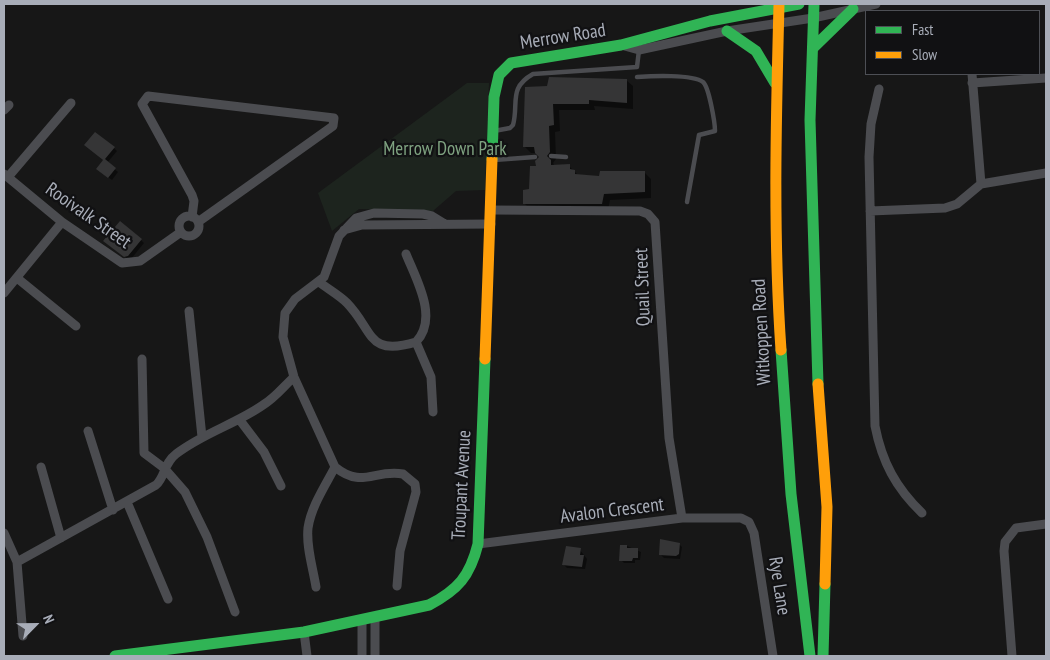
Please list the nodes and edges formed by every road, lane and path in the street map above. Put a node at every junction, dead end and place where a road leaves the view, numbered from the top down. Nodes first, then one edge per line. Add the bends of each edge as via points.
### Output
1 (746, 4) edge
2 (799, 4) edge
3 (814, 4) edge
4 (876, 4) edge
5 (779, 5) edge
6 (853, 9) junction
7 (814, 18) junction
8 (710, 21) junction
9 (780, 23) junction
10 (727, 31) junction
11 (639, 45) junction
12 (814, 47) junction
13 (531, 60) junction
14 (511, 63) joint
15 (533, 74) junction
16 (637, 77) dead end
17 (1046, 78) edge
18 (972, 79) edge
19 (776, 85) junction
20 (879, 89) dead end
21 (71, 103) dead end
22 (494, 130) junction
23 (551, 156) dead end
24 (535, 157) dead end
25 (566, 157) dead end
26 (492, 160) junction
27 (1046, 174) edge
28 (6, 176) edge
29 (981, 184) junction
30 (687, 202) dead end
31 (491, 210) junction
32 (870, 211) junction
33 (195, 220) junction
34 (62, 222) junction
35 (491, 224) junction
36 (181, 232) junction
37 (406, 254) dead end
38 (17, 278) junction
39 (319, 282) junction
40 (4, 293) edge
41 (189, 311) dead end
42 (76, 326) dead end
43 (416, 342) junction
44 (142, 359) dead end
45 (294, 377) junction
46 (433, 412) dead end
47 (239, 419) junction
48 (88, 431) dead end
49 (202, 437) junction
50 (41, 467) dead end
51 (335, 467) junction
52 (164, 468) junction
53 (281, 486) dead end
54 (126, 502) junction
55 (113, 510) junction
56 (922, 513) dead end
57 (682, 518) junction
58 (749, 522) joint
59 (1046, 524) edge
60 (4, 534) edge
61 (61, 538) junction
62 (478, 544) junction
63 (17, 562) junction
64 (398, 586) dead end
65 (316, 587) dead end
66 (168, 599) dead end
67 (235, 612) dead end
68 (375, 617) junction
69 (362, 620) junction
70 (304, 632) junction
71 (23, 636) dead end
72 (135, 655) edge
73 (115, 656) edge
74 (307, 656) edge
75 (362, 656) edge
76 (375, 656) edge
77 (773, 656) edge
78 (810, 656) edge
79 (823, 656) edge
80 (1012, 656) edge

1 - 8 main road
2 - 5 main road, Merrow Road
3 - 7 main road
4 - 6 street, Merrow Road
5 - 8 main road, Merrow Road
5 - 9 main road, Witkoppen Road
6 - 7 street, Merrow Road
6 - 12 main road
7 - 9 street, Merrow Road
7 - 12 main road
8 - 11 main road, Merrow Road
9 - 10 street, Merrow Road
9 - 19 main road, Witkoppen Road
10 - 11 street, Merrow Road
10 - 19 main road via 756,51
11 - 13 main road, Merrow Road
11 - 15 lane via 638,67
12 - 79 main road via 810,205 818,396 827,507
13 - 14 main road, Merrow Road
13 - 15 lane
14 - 22 main road, Troupant Avenue via 499,75 496,84
15 - 22 lane via 516,90 514,124 510,128
16 - 30 lane via 699,80 707,87 715,131 699,135
17 - 18 street
18 - 29 street
19 - 78 main road, Witkoppen Road via 776,262 783,403
20 - 32 street via 870,133
21 - 28 street
22 - 26 main road, Troupant Avenue
23 - 25 lane
24 - 26 lane
26 - 31 main road, Troupant Avenue
27 - 29 street
28 - 34 street, Rooivalk Street
29 - 32 street via 951,207
31 - 35 main road, Troupant Avenue
31 - 57 street, Quail Street via 640,211 655,222 669,438
32 - 56 street via 875,426 879,447 893,480
33 - 33 street via 192,195 142,104 145,97 334,118 333,126
33 - 36 street via 187,216 181,220
33 - 36 street via 198,228 194,234 188,236
34 - 36 street, Rooivalk Street via 122,263 140,261
34 - 38 street
35 - 39 street via 445,224 423,214 374,213 356,218 339,236 324,277
35 - 62 main road, Troupant Avenue
37 - 43 street via 423,296 426,313 423,331
38 - 40 street
38 - 42 street
39 - 43 street via 348,304 376,342 393,347
39 - 45 street via 295,299 283,318 283,337
41 - 49 street
43 - 46 street via 431,377
44 - 52 street via 142,446 149,459
45 - 47 street via 263,406
45 - 51 street
47 - 49 street
47 - 53 street via 264,452
48 - 55 street
49 - 52 street via 174,455
50 - 61 street
51 - 64 street via 345,476 357,478 404,474 415,484 416,492 400,551
51 - 65 street via 308,528
52 - 54 street via 158,484
52 - 67 street via 185,492 207,537
54 - 55 street
54 - 66 street
55 - 61 street
57 - 58 street, Avalon Crescent via 737,517
57 - 62 street, Avalon Crescent
58 - 77 street, Rye Lane via 754,533
59 - 80 street via 1016,528 1005,542
60 - 63 street
61 - 63 street
62 - 68 main road, Troupant Avenue via 464,580 446,596 429,605
63 - 71 street
68 - 69 main road, Troupant Avenue
68 - 76 street
69 - 70 main road, Troupant Avenue
69 - 75 street
70 - 72 main road, Troupant Avenue
70 - 74 street
72 - 73 main road, Troupant Avenue

